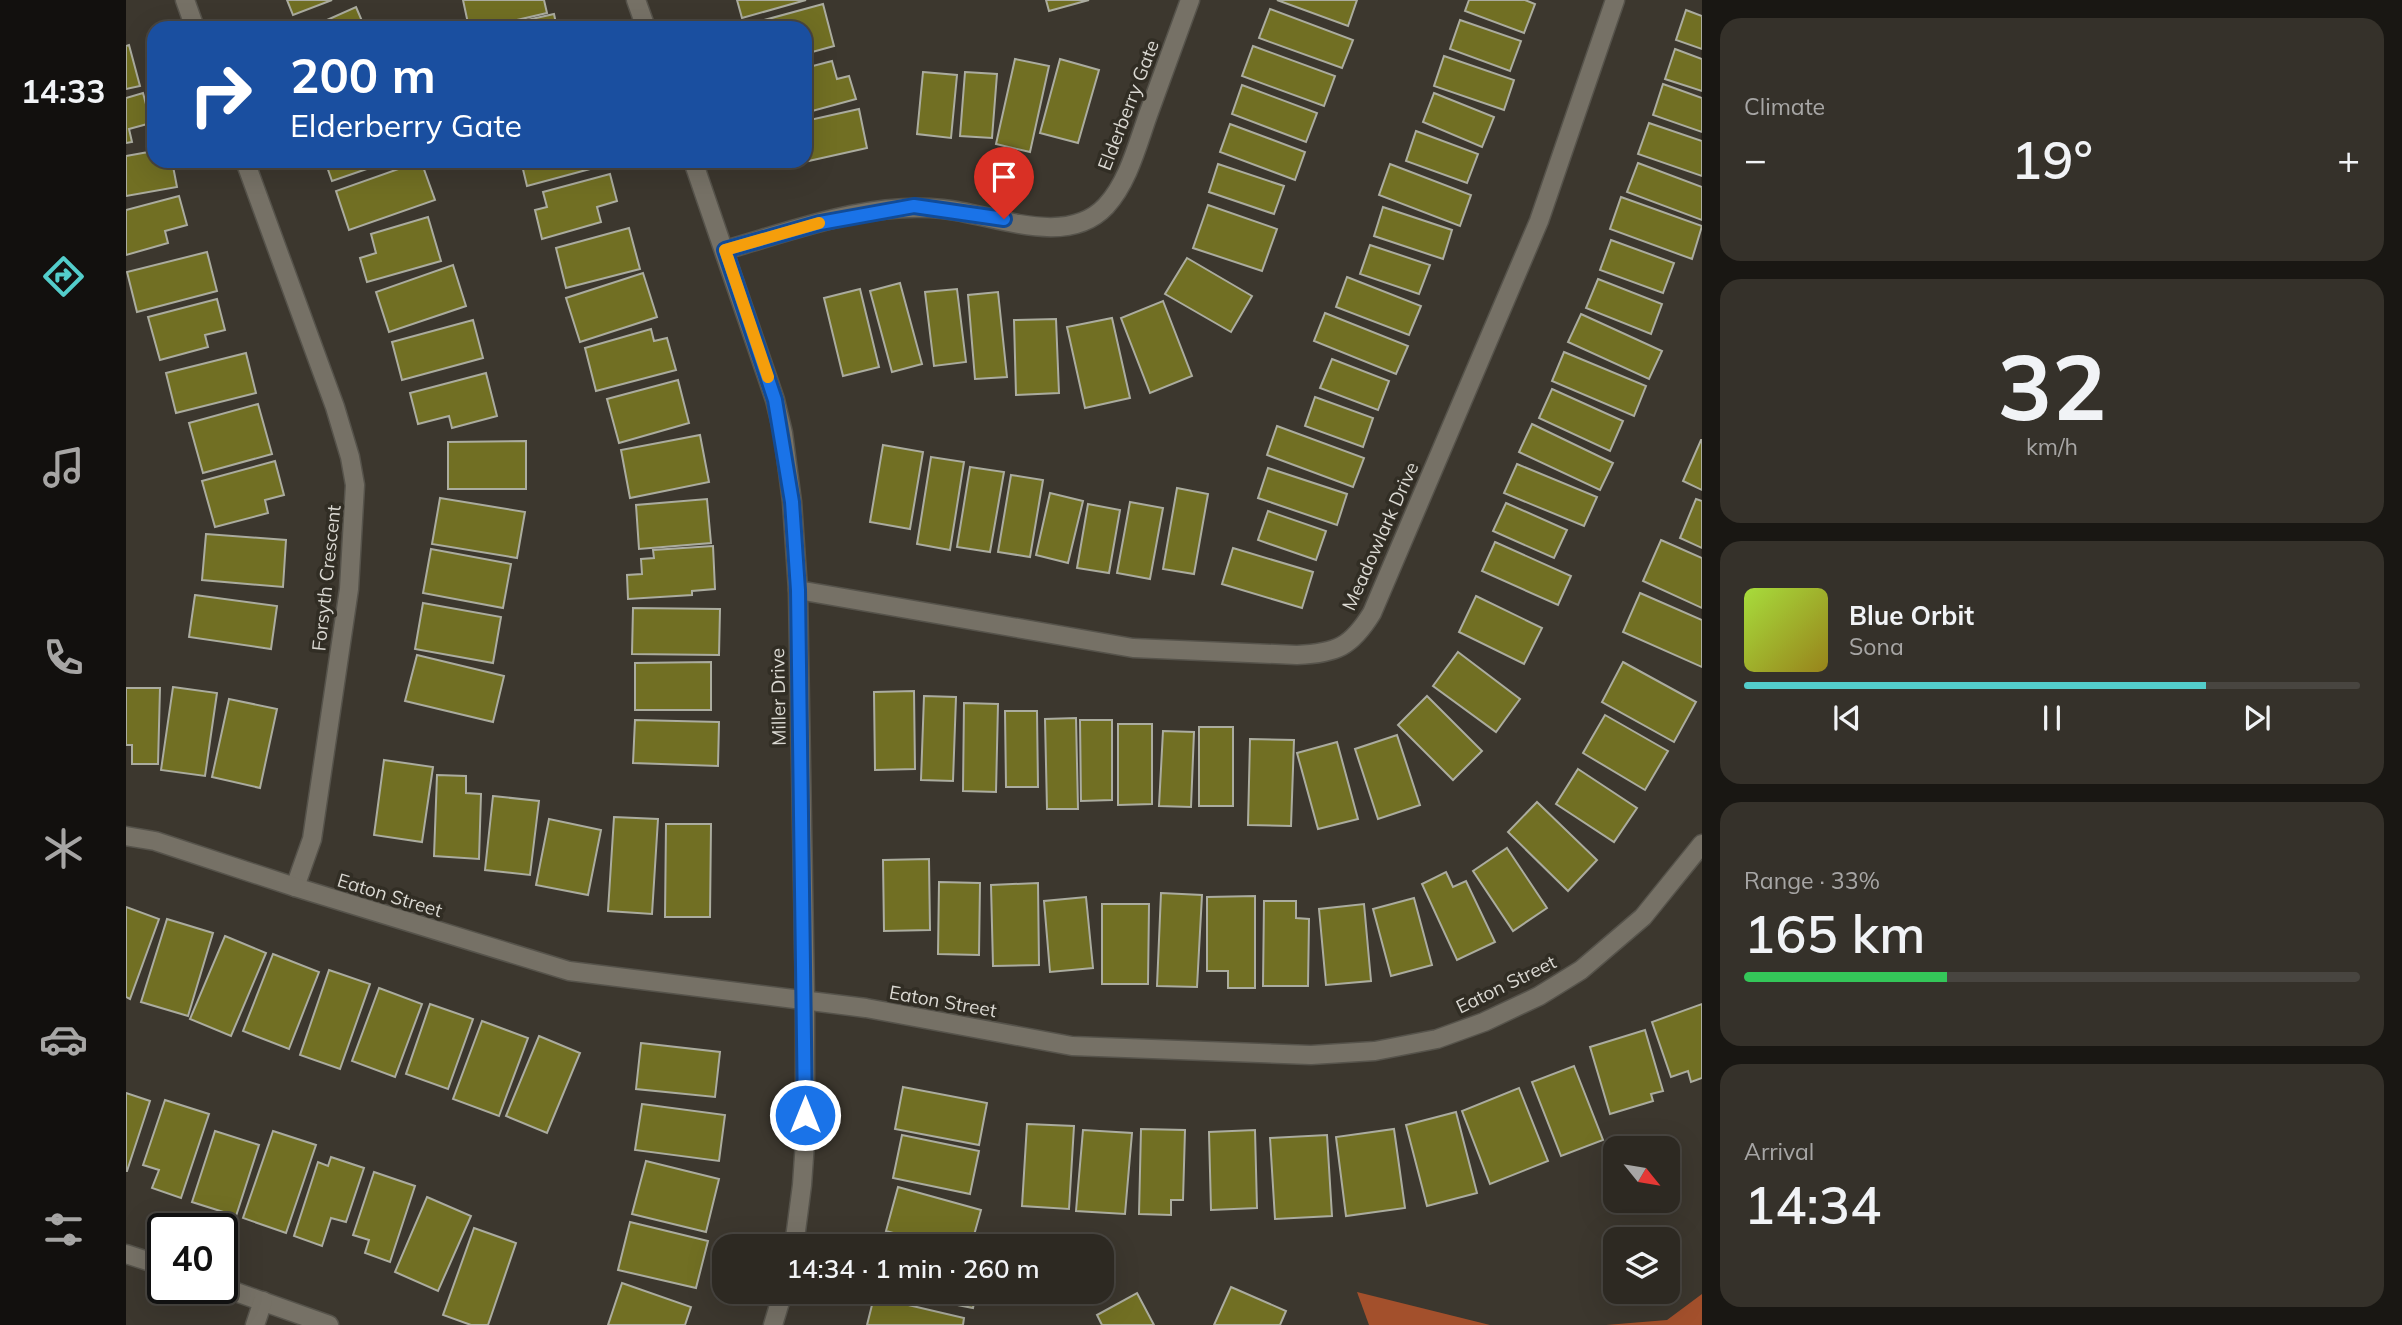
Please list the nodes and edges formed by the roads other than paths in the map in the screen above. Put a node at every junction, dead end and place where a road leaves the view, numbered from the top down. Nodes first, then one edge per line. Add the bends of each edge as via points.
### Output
1 (185, 0) edge
2 (636, 0) edge
3 (1190, 0) edge
4 (1615, 0) edge
5 (192, 21) edge
6 (644, 21) edge
7 (248, 168) edge
8 (696, 168) edge
9 (725, 250) junction
10 (798, 590) junction
11 (126, 836) edge
12 (1702, 844) edge
13 (295, 887) junction
14 (805, 1000) junction
15 (796, 1234) edge
16 (126, 1254) edge
17 (147, 1261) edge
18 (238, 1292) edge
19 (263, 1301) junction
20 (779, 1304) edge
21 (255, 1325) edge
22 (329, 1325) edge
23 (772, 1325) edge

1 - 5 street
2 - 6 street
3 - 9 street, Elderberry Gate via 1127,174 1092,218 1056,229 914,206 820,223
4 - 10 street, Meadowlark Drive via 1539,221 1372,613 1344,647 1297,655 1133,648
7 - 13 street, Forsyth Crescent via 335,407 355,485 345,616 312,839
8 - 9 street, Miller Drive
9 - 10 street, Miller Drive via 782,433
10 - 14 street, Miller Drive
11 - 13 street, Eaton Street via 155,841
12 - 14 street, Eaton Street via 1643,917 1581,970 1484,1022 1437,1039 1375,1051 1311,1055 1072,1046
13 - 14 street, Eaton Street via 569,971
14 - 15 street, Miller Drive via 805,1142
16 - 17 street
18 - 19 street
19 - 21 street
19 - 22 street
20 - 23 street

